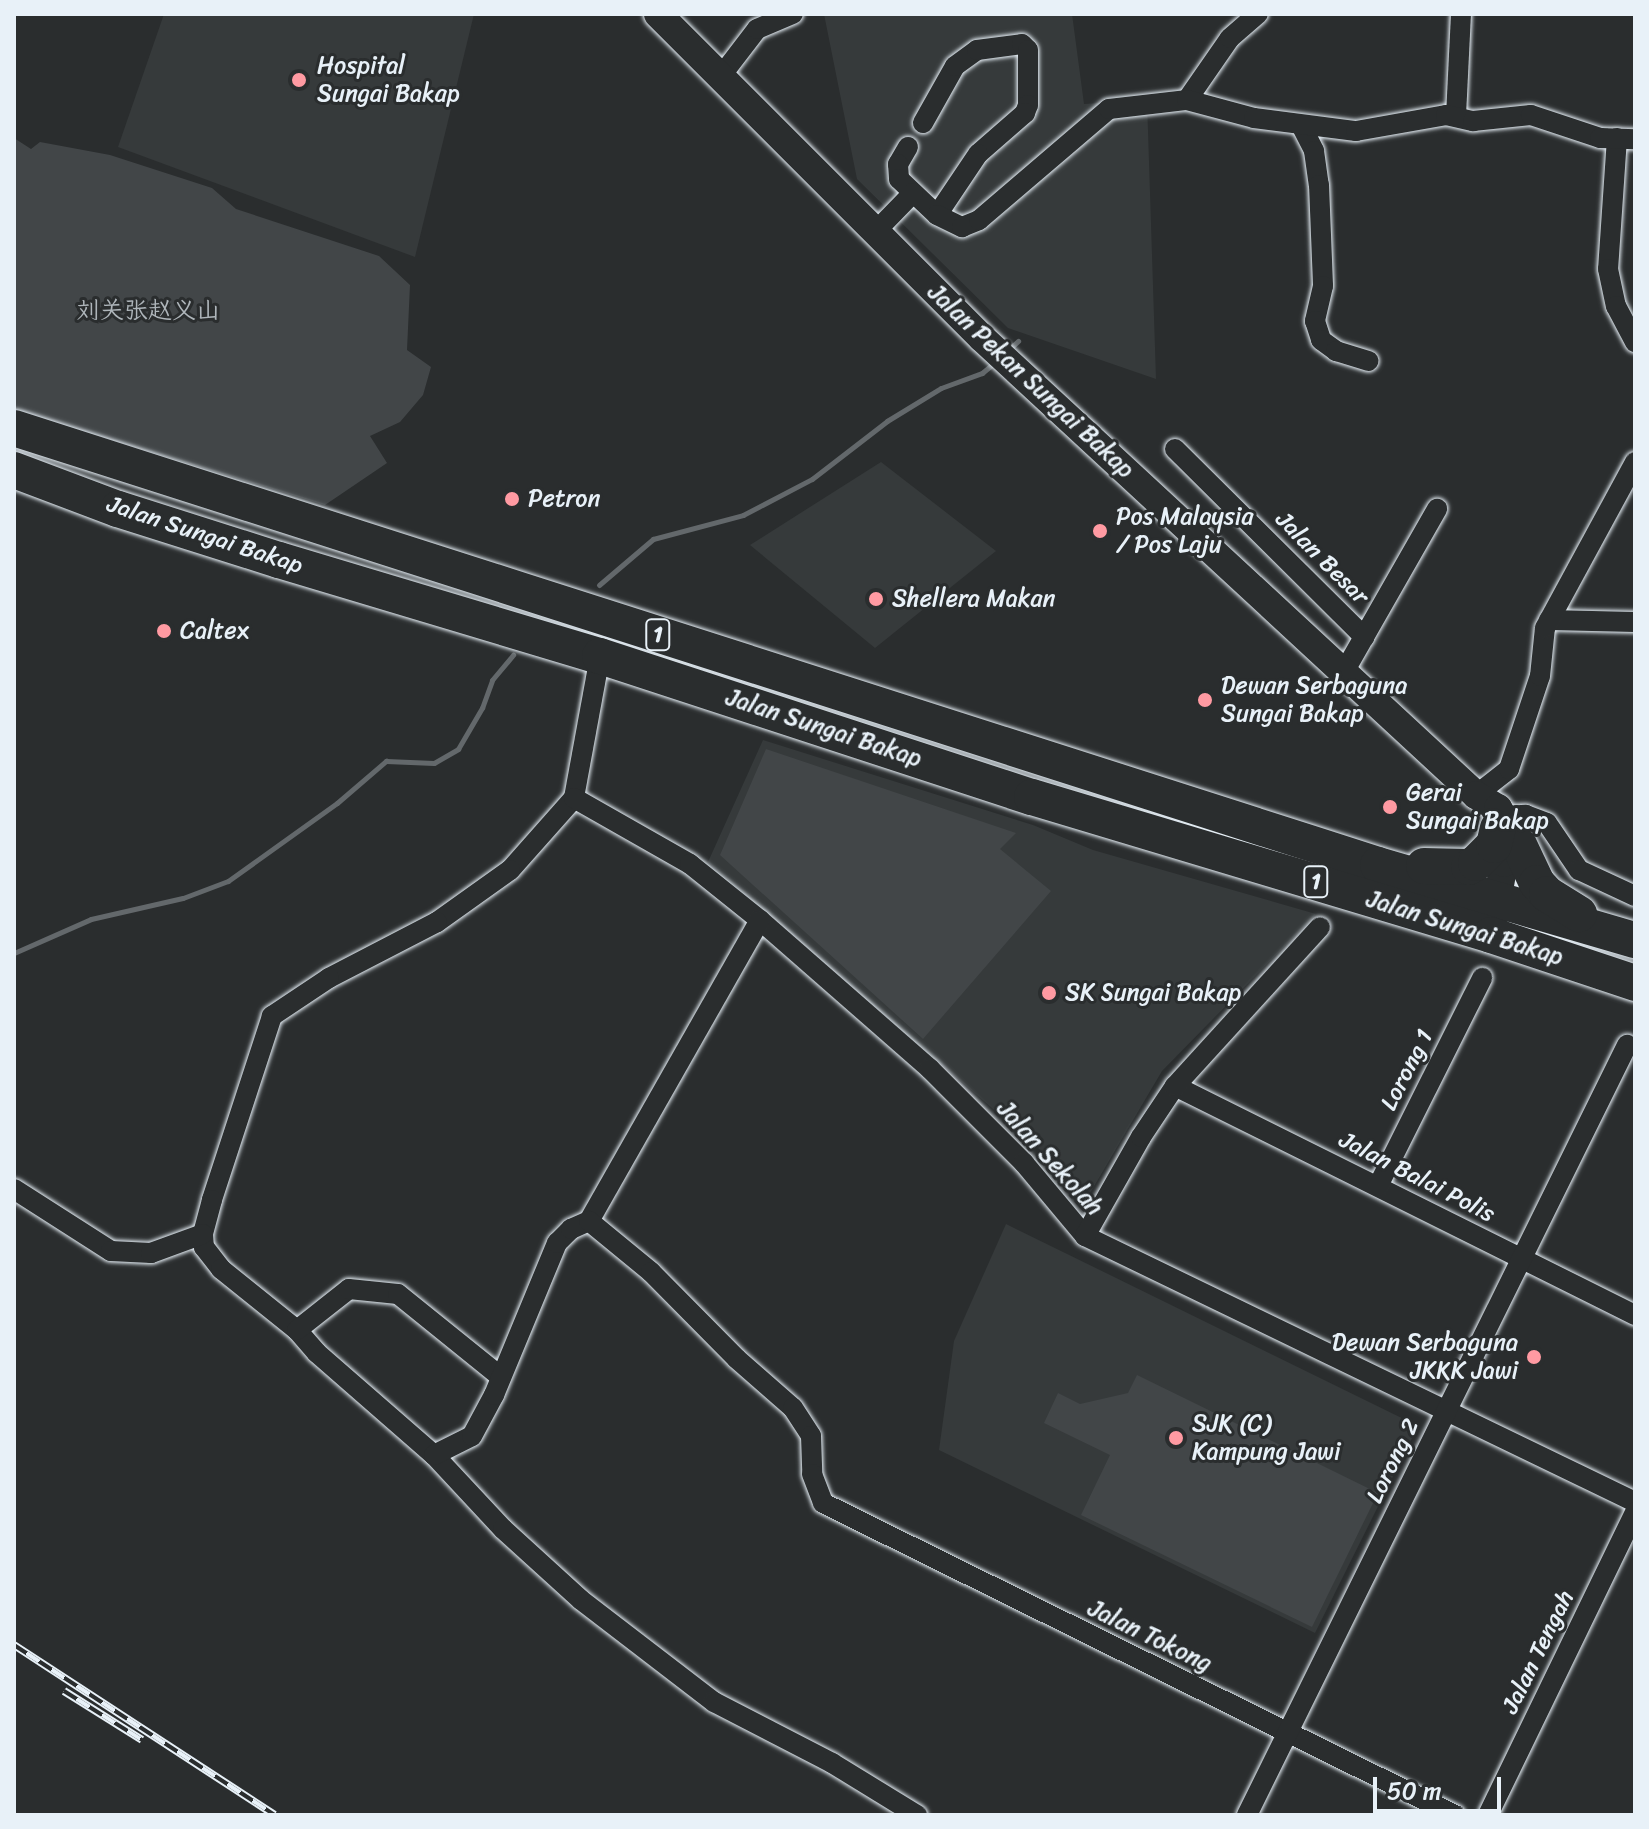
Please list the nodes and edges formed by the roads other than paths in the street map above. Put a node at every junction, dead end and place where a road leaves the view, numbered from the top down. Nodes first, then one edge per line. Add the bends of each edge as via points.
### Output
1 (658, 14) edge
2 (793, 14) edge
3 (1258, 14) edge
4 (1461, 14) edge
5 (721, 76) junction
6 (1187, 100) junction
7 (1456, 116) junction
8 (923, 123) dead end
9 (1302, 127) junction
10 (1626, 139) edge
11 (908, 147) dead end
12 (913, 193) junction
13 (937, 215) junction
14 (876, 231) junction
15 (1635, 342) edge
16 (1369, 361) dead end
17 (14, 428) edge
18 (1175, 449) dead end
19 (1635, 462) edge
20 (14, 470) edge
21 (1437, 509) dead end
22 (1549, 620) junction
23 (1635, 622) edge
24 (1364, 637) junction
25 (600, 656) junction
26 (1344, 672) junction
27 (574, 798) junction
28 (1496, 817) junction
29 (1378, 865) junction
30 (1635, 896) edge
31 (1509, 903) junction
32 (760, 920) junction
33 (1320, 927) dead end
34 (1622, 936) edge
35 (1502, 938) junction
36 (1482, 978) dead end
37 (1635, 983) edge
38 (1627, 1045) dead end
39 (1175, 1086) junction
40 (1378, 1186) junction
41 (14, 1189) edge
42 (589, 1221) junction
43 (203, 1234) junction
44 (1085, 1236) junction
45 (1522, 1258) junction
46 (1635, 1315) edge
47 (297, 1330) junction
48 (501, 1377) junction
49 (1447, 1410) junction
50 (434, 1455) junction
51 (1635, 1502) edge
52 (1635, 1512) edge
53 (1288, 1733) junction
54 (917, 1815) edge
55 (1247, 1815) edge
56 (1455, 1815) edge
57 (1488, 1815) edge

1 - 5 main road, Jalan Pekan Sungai Bakap
2 - 5 street via 757,29
3 - 6 street via 1230,38
4 - 7 street
5 - 14 main road, Jalan Pekan Sungai Bakap
6 - 9 street
6 - 13 street via 1109,109 979,220 962,227
7 - 9 street via 1356,131
7 - 10 street via 1493,121 1531,115 1600,138
8 - 13 street via 955,66 977,50 1022,44 1028,50 1025,113 978,154
9 - 16 street via 1314,151 1319,185 1323,286 1315,321 1321,340 1336,351
10 - 15 street via 1608,269 1616,306
11 - 12 street via 898,164 899,179
12 - 13 street
12 - 14 street
14 - 26 main road, Jalan Pekan Sungai Bakap via 982,338
17 - 29 highway, Jalan Sungai Bakap / 1
18 - 24 street, Jalan Besar
19 - 22 street
20 - 25 highway, Jalan Sungai Bakap / 1 via 118,509
21 - 24 street
22 - 23 street
22 - 28 street via 1540,676
24 - 26 street
25 - 27 street
25 - 35 highway, Jalan Sungai Bakap / 1 via 1032,797
26 - 28 main road, Jalan Pekan Sungai Bakap
27 - 32 street, Jalan Sekolah via 690,864
27 - 43 street via 510,870 437,922 329,978 272,1016
28 - 29 highway via 1490,852 1469,867
28 - 30 street via 1526,815 1547,823 1579,870
28 - 31 main road
28 - 34 highway via 1547,894
29 - 31 highway, Jalan Sungai Bakap / 1
31 - 34 highway, Jalan Sungai Bakap / 1
31 - 35 main road
32 - 42 street
32 - 44 street, Jalan Sekolah via 930,1069 1024,1163
33 - 39 street
35 - 37 highway, Jalan Sungai Bakap / 1
36 - 40 street, Lorong 1
38 - 45 street, Lorong 2
39 - 40 street, Jalan Balai Polis
39 - 44 street
40 - 45 street, Jalan Balai Polis
41 - 43 street via 111,1251 151,1253
42 - 48 street via 557,1243
42 - 53 street, Jalan Tokong via 651,1272 793,1408 811,1436 812,1474 823,1503
43 - 47 street via 204,1247 221,1269
44 - 49 street, Jalan Sekolah
45 - 46 street, Jalan Balai Polis
45 - 49 street, Lorong 2
47 - 48 street via 349,1289 398,1294
47 - 50 street
48 - 50 street via 472,1436
49 - 51 street, Jalan Sekolah
49 - 53 street, Lorong 2
50 - 54 street via 503,1529 683,1680
52 - 57 street, Jalan Tengah
53 - 55 street, Lorong 2
53 - 56 street, Jalan Tokong

